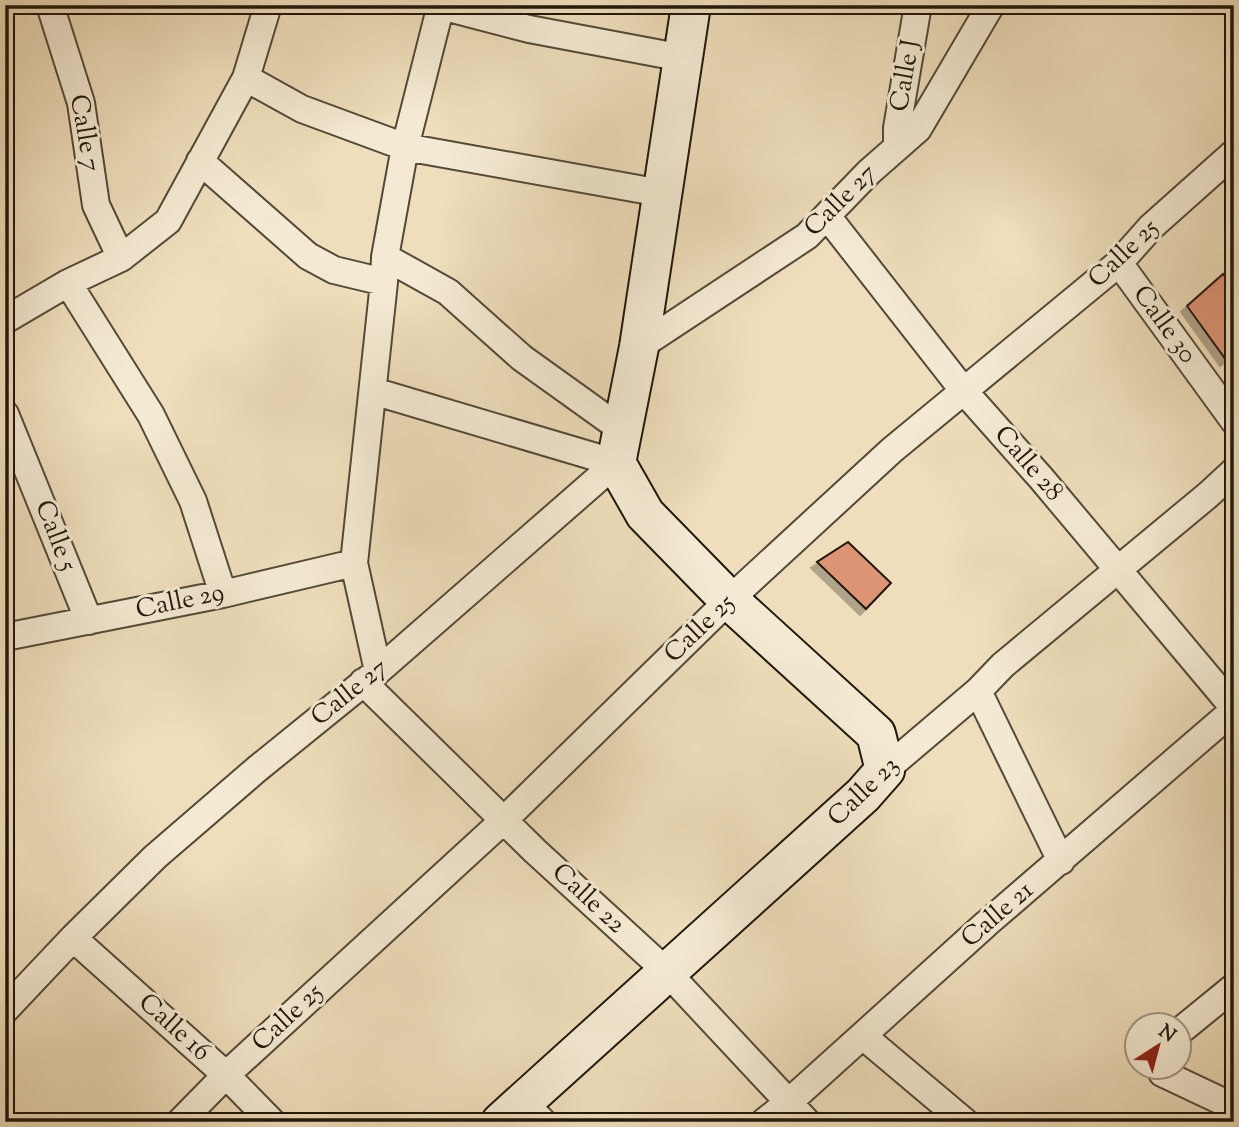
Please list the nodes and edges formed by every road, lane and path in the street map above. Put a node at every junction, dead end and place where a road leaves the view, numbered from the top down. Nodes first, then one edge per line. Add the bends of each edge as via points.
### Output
1 (50, 5) edge
2 (268, 5) edge
3 (691, 5) edge
4 (918, 5) edge
5 (991, 5) edge
6 (440, 6) edge
7 (683, 58) junction
8 (246, 78) junction
9 (897, 146) junction
10 (405, 147) junction
11 (1234, 153) edge
12 (200, 160) junction
13 (661, 193) junction
14 (827, 216) junction
15 (121, 258) junction
16 (1119, 263) junction
17 (385, 270) junction
18 (68, 283) junction
19 (5, 320) edge
20 (639, 347) junction
21 (963, 390) junction
22 (373, 391) junction
23 (5, 414) edge
24 (1234, 421) edge
25 (619, 446) junction
26 (1234, 471) edge
27 (354, 563) junction
28 (1118, 570) junction
29 (223, 594) junction
30 (729, 600) junction
31 (89, 621) junction
32 (5, 637) edge
33 (371, 677) junction
34 (978, 691) junction
35 (1234, 709) edge
36 (885, 770) junction
37 (505, 819) junction
38 (1061, 861) junction
39 (73, 938) junction
40 (666, 971) junction
41 (1234, 987) edge
42 (5, 1010) edge
43 (1194, 1020) edge
44 (863, 1036) junction
45 (226, 1075) junction
46 (1181, 1082) edge
47 (789, 1102) junction
48 (1234, 1107) edge
49 (522, 1115) edge
50 (180, 1122) edge
51 (272, 1122) edge
52 (764, 1122) edge
53 (807, 1122) edge
54 (965, 1122) edge

1 - 15 street, Calle 7 via 81,103 96,205
2 - 8 street
3 - 7 street
4 - 9 street, Calle J
5 - 9 street, Calle 27 via 918,129
6 - 7 street via 529,29
6 - 10 street
7 - 13 street
8 - 10 street via 302,109
8 - 12 street
9 - 14 street, Calle 27
10 - 13 street
10 - 17 street
11 - 16 street, Calle 25 via 1151,227
12 - 15 street via 168,220
12 - 17 street via 308,256 334,270
13 - 20 street
14 - 20 street, Calle 27 via 807,236
14 - 21 street, Calle 28
15 - 18 street
16 - 21 street, Calle 25
16 - 24 street, Calle 30
17 - 22 street
17 - 25 street via 449,292
18 - 19 street
18 - 29 street via 151,415 193,501
20 - 25 street
21 - 28 street, Calle 28
21 - 30 street, Calle 25
22 - 25 street
22 - 27 street
23 - 31 street, Calle 5
25 - 30 street via 645,514
25 - 33 street, Calle 27
26 - 28 street, Calle 23
27 - 29 street, Calle 29
27 - 33 street
28 - 34 street, Calle 23
28 - 35 street, Calle 28
29 - 31 street, Calle 29
30 - 36 street via 876,734
30 - 37 street, Calle 25
31 - 32 street, Calle 29
33 - 37 street, Calle 22
33 - 39 street, Calle 27 via 166,848
34 - 36 street, Calle 23
34 - 38 street
35 - 38 street, Calle 21
36 - 40 street, Calle 23 via 863,795
37 - 40 street, Calle 22
37 - 45 street, Calle 25
38 - 44 street, Calle 21
39 - 42 street, Calle 27
39 - 45 street, Calle 16
40 - 47 street, Calle 22
40 - 49 street, Calle 23
41 - 43 street
44 - 47 street, Calle 21
44 - 54 street
45 - 50 street, Calle 25
45 - 51 street, Calle 16
46 - 48 street
47 - 52 street, Calle 21
47 - 53 street, Calle 22

